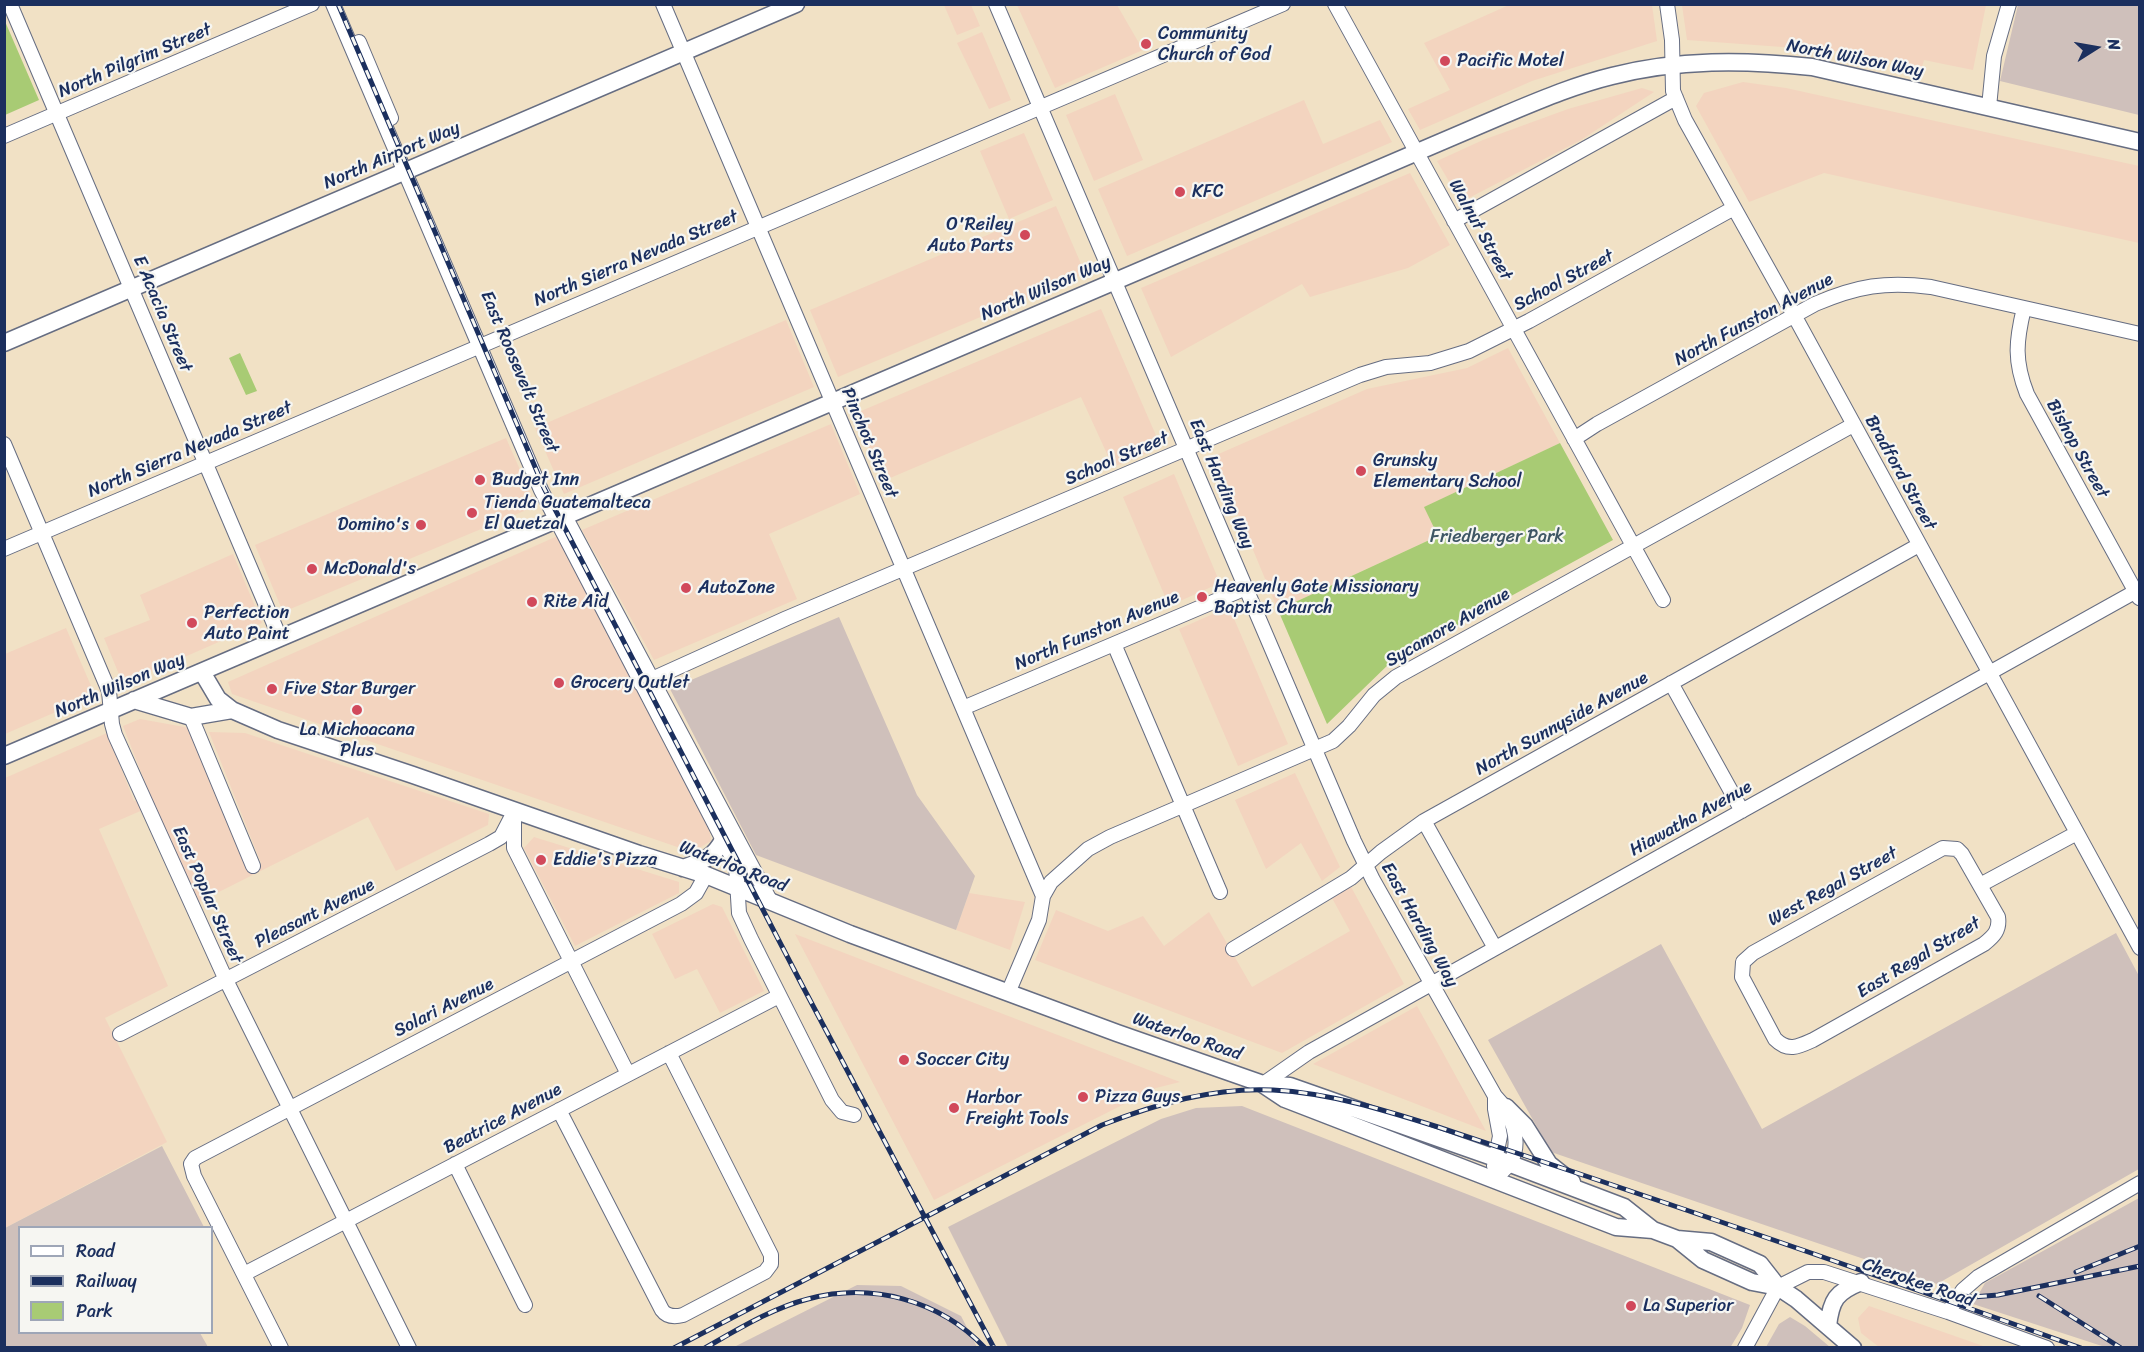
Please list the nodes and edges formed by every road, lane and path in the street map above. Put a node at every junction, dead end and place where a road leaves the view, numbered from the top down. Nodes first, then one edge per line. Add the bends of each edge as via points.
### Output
1 (10, 4) edge
2 (312, 4) edge
3 (333, 4) edge
4 (343, 4) edge
5 (663, 4) edge
6 (796, 4) edge
7 (996, 4) edge
8 (1283, 4) edge
9 (1335, 4) edge
10 (1667, 4) edge
11 (2008, 4) edge
12 (683, 53) junction
13 (1672, 66) junction
14 (1676, 98) junction
15 (1989, 107) junction
16 (1040, 108) junction
17 (57, 114) junction
18 (4, 136) edge
19 (2139, 142) edge
20 (1417, 152) junction
21 (408, 170) junction
22 (1734, 208) junction
23 (1454, 221) junction
24 (757, 227) junction
25 (1114, 281) junction
26 (132, 288) junction
27 (2024, 308) junction
28 (1794, 315) junction
29 (1513, 328) junction
30 (2139, 334) edge
31 (4, 343) edge
32 (483, 344) junction
33 (832, 402) junction
34 (1853, 425) junction
35 (1574, 439) junction
36 (4, 444) edge
37 (1186, 449) junction
38 (206, 463) junction
39 (561, 518) junction
40 (42, 533) junction
41 (1633, 545) junction
42 (1918, 545) junction
43 (4, 549) edge
44 (903, 569) junction
45 (1246, 588) junction
46 (2138, 593) edge
47 (1663, 600) dead end
48 (280, 638) junction
49 (1113, 644) junction
50 (202, 672) junction
51 (1989, 673) junction
52 (647, 681) junction
53 (1671, 683) junction
54 (134, 700) junction
55 (963, 708) junction
56 (111, 710) junction
57 (232, 710) junction
58 (191, 717) junction
59 (1314, 750) junction
60 (4, 756) edge
61 (1183, 806) junction
62 (1742, 811) junction
63 (514, 812) junction
64 (1424, 821) junction
65 (2077, 833) junction
66 (723, 840) junction
67 (1365, 865) junction
68 (254, 866) dead end
69 (683, 868) junction
70 (706, 875) junction
71 (1980, 885) junction
72 (737, 887) junction
73 (1220, 892) dead end
74 (1043, 896) junction
75 (771, 902) junction
76 (2134, 922) edge
77 (1495, 948) junction
78 (2139, 948) edge
79 (1233, 950) dead end
80 (571, 962) junction
81 (226, 980) junction
82 (1431, 984) junction
83 (1008, 993) junction
84 (779, 996) junction
85 (1761, 1014) joint
86 (120, 1034) dead end
87 (669, 1053) junction
88 (628, 1074) junction
89 (1263, 1084) junction
90 (1501, 1102) junction
91 (289, 1109) junction
92 (559, 1110) junction
93 (854, 1115) dead end
94 (1502, 1161) junction
95 (455, 1164) junction
96 (1493, 1180) junction
97 (2139, 1183) edge
98 (1584, 1192) junction
99 (345, 1221) junction
100 (1653, 1230) junction
101 (244, 1274) junction
102 (1860, 1282) junction
103 (1778, 1287) junction
104 (525, 1305) dead end
105 (1948, 1312) junction
106 (1828, 1326) junction
107 (281, 1347) edge
108 (409, 1347) edge
109 (1745, 1347) edge
110 (1853, 1347) edge
111 (2047, 1347) edge

1 - 17 street, E Acacia Street
2 - 17 street, North Pilgrim Street
3 - 21 street, East Roosevelt Street
4 - 21 street, East Roosevelt Street
5 - 12 street, Pinchot Street
6 - 12 main road, North Airport Way
7 - 16 street, East Harding Way
8 - 16 street, North Sierra Nevada Street
9 - 20 street, Walnut Street
10 - 13 street, Bradford Street
11 - 15 street via 1994,56
12 - 21 main road, North Airport Way
12 - 24 street, Pinchot Street
13 - 14 street, Bradford Street
13 - 15 main road, North Wilson Way via 1736,61 1812,67
13 - 20 main road, North Wilson Way via 1574,87
14 - 22 street, Bradford Street
14 - 23 street
15 - 19 main road, North Wilson Way
16 - 24 street, North Sierra Nevada Street
16 - 25 street, East Harding Way
17 - 18 street, North Pilgrim Street
17 - 26 street, E Acacia Street
20 - 23 street, Walnut Street
20 - 25 main road, North Wilson Way
21 - 26 main road, North Airport Way
21 - 32 street, East Roosevelt Street
22 - 28 street, Bradford Street
22 - 29 street, School Street
23 - 29 street, Walnut Street
24 - 32 street, North Sierra Nevada Street
24 - 33 street, Pinchot Street
25 - 33 main road, North Wilson Way
25 - 37 street, East Harding Way
26 - 31 main road, North Airport Way
26 - 38 street, E Acacia Street
27 - 28 street, North Funston Avenue via 1906,284 1874,285 1841,293
27 - 30 street, North Funston Avenue
27 - 46 street, Bishop Street via 2016,350 2019,375
28 - 34 street, Bradford Street
28 - 35 street, North Funston Avenue
29 - 35 street, Walnut Street
29 - 37 street, School Street via 1456,356 1371,371
32 - 38 street, North Sierra Nevada Street
32 - 39 street, East Roosevelt Street
33 - 39 main road, North Wilson Way
33 - 44 street, Pinchot Street
34 - 41 street, Sycamore Avenue
34 - 42 street, Bradford Street
35 - 41 street, Walnut Street
36 - 40 street, East Poplar Street
37 - 44 street, School Street
37 - 45 street, East Harding Way
38 - 40 street, North Sierra Nevada Street
38 - 48 street, E Acacia Street
39 - 48 main road, North Wilson Way
39 - 52 street, East Roosevelt Street
40 - 43 street, North Sierra Nevada Street
40 - 56 street, East Poplar Street via 109,691
41 - 47 street, Walnut Street
41 - 59 street, Sycamore Avenue via 1396,677 1374,695 1336,739
42 - 51 street, Bradford Street
42 - 53 street, North Sunnyside Avenue
44 - 52 street, School Street
44 - 55 street, Pinchot Street
45 - 49 street, North Funston Avenue
45 - 59 street, East Harding Way
46 - 51 street, Hiawatha Avenue
48 - 50 main road, North Wilson Way
49 - 55 street, North Funston Avenue
49 - 61 street
50 - 54 main road, North Wilson Way
50 - 57 main road, Waterloo Road via 218,699
51 - 62 street, Hiawatha Avenue
51 - 65 street, Bradford Street
52 - 66 street, East Roosevelt Street
52 - 75 street, East Roosevelt Street
53 - 62 street
53 - 64 street, North Sunnyside Avenue
54 - 56 main road, North Wilson Way
54 - 58 main road
55 - 74 street, Pinchot Street
56 - 60 main road, North Wilson Way
56 - 81 street, East Poplar Street via 115,735
57 - 58 main road
57 - 63 main road, Waterloo Road via 278,730
58 - 68 street
59 - 61 street, Sycamore Avenue
59 - 67 street, East Harding Way
61 - 73 street
61 - 74 street, Sycamore Avenue via 1088,849 1051,882
62 - 77 street, Hiawatha Avenue
63 - 69 main road, Waterloo Road
63 - 80 street via 514,848
63 - 81 street, Pleasant Avenue via 501,837 489,844
64 - 67 street, North Sunnyside Avenue
64 - 77 street
65 - 71 street
65 - 76 street, Bradford Street
66 - 69 main road via 707,859
66 - 72 street, East Roosevelt Street via 736,865
67 - 79 street, North Sunnyside Avenue via 1351,878
67 - 82 street, East Harding Way
69 - 70 main road, Waterloo Road
70 - 72 main road, Waterloo Road
70 - 80 street, Solari Avenue via 696,893 681,904
71 - 85 street, East Regal Street via 1999,922 1996,934 1984,944 1798,1047 1781,1045
71 - 85 street, West Regal Street via 1962,854 1943,848 1753,953 1743,962 1741,972
72 - 75 main road, Waterloo Road
72 - 84 street, East Roosevelt Street via 739,913
74 - 83 street, Sycamore Avenue via 1039,920
75 - 83 main road, Waterloo Road
76 - 78 street, Bradford Street
77 - 82 street, Hiawatha Avenue
80 - 88 street
80 - 91 street, Solari Avenue
81 - 86 street, Pleasant Avenue
81 - 91 street, East Poplar Street
82 - 89 street, Hiawatha Avenue via 1309,1052
82 - 90 street, East Harding Way
83 - 89 main road, Waterloo Road
84 - 87 street, Beatrice Avenue
84 - 93 street, East Roosevelt Street via 832,1100 842,1112
87 - 88 street, Beatrice Avenue
87 - 92 street via 771,1255 765,1272 683,1315 673,1317 662,1310
88 - 92 street, Beatrice Avenue
89 - 94 main road, Waterloo Road via 1290,1086
89 - 96 main road, Waterloo Road via 1285,1099
90 - 94 street, East Harding Way via 1512,1119 1514,1131 1514,1152
90 - 98 main road via 1525,1126 1549,1164
91 - 99 street, East Poplar Street
91 - 101 street, Solari Avenue via 195,1158 191,1164
92 - 95 street, Beatrice Avenue
94 - 96 street
94 - 98 main road, Waterloo Road
95 - 99 street, Beatrice Avenue
95 - 104 street
96 - 100 main road, Waterloo Road via 1616,1227
97 - 105 street via 1978,1277
98 - 100 main road, Waterloo Road via 1624,1207
99 - 101 street, Beatrice Avenue
99 - 108 street, East Poplar Street
100 - 103 main road, Waterloo Road via 1677,1239 1712,1242 1761,1264
101 - 107 street
102 - 103 street, Cherokee Road via 1824,1272 1808,1272
102 - 105 street, Cherokee Road
102 - 106 main road via 1838,1295 1830,1307
103 - 106 main road, Waterloo Road
103 - 109 street
105 - 111 street, Cherokee Road
106 - 110 main road, Waterloo Road

